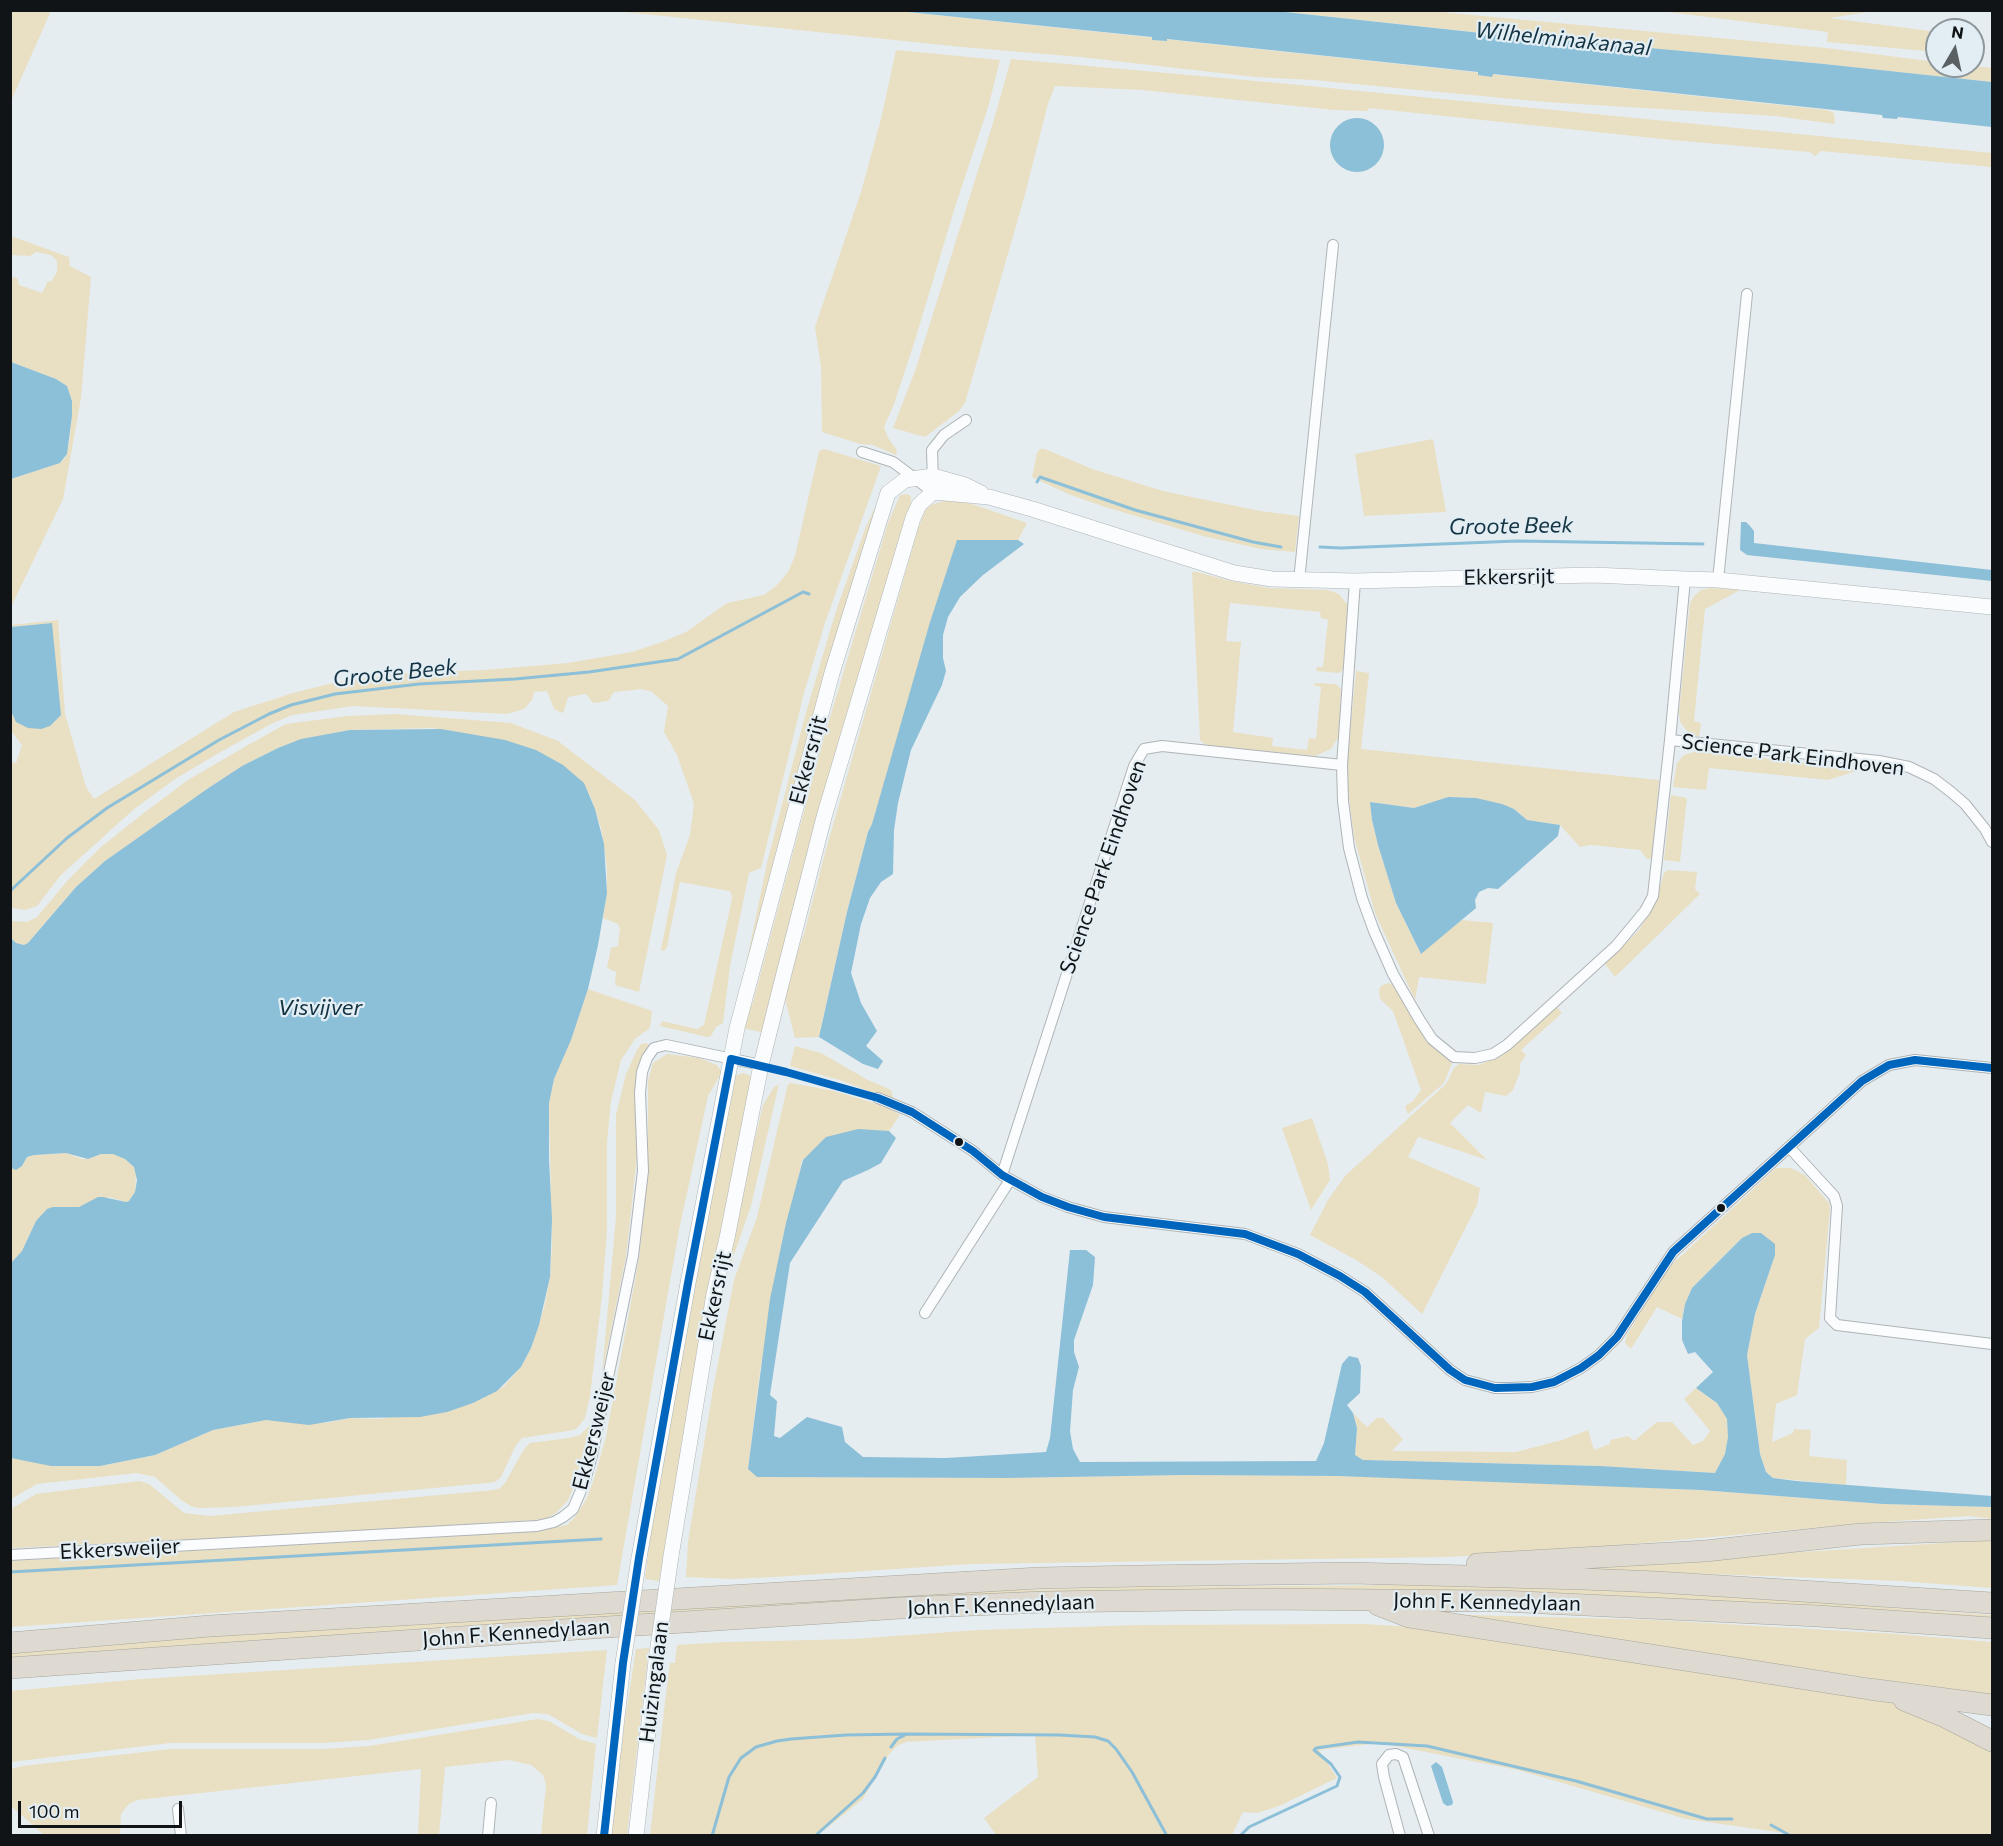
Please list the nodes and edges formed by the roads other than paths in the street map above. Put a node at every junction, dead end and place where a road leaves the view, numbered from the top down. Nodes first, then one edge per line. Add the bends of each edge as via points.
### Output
1 (1333, 245) dead end
2 (1747, 294) dead end
3 (966, 420) dead end
4 (862, 452) dead end
5 (933, 476) junction
6 (914, 478) junction
7 (933, 492) junction
8 (989, 497) junction
9 (1685, 579) junction
10 (1718, 580) junction
11 (1299, 581) junction
12 (1355, 581) junction
13 (1992, 608) edge
14 (1670, 740) junction
15 (1342, 765) junction
16 (1992, 842) edge
17 (731, 1059) junction
18 (761, 1065) junction
19 (1992, 1065) edge
20 (878, 1098) dead end
21 (1790, 1148) junction
22 (1006, 1177) junction
23 (925, 1313) dead end
24 (1992, 1344) edge
25 (675, 1529) joint
26 (1992, 1530) edge
27 (644, 1531) joint
28 (10, 1555) edge
29 (1350, 1573) junction
30 (1363, 1599) junction
31 (1992, 1603) edge
32 (1992, 1629) edge
33 (10, 1643) edge
34 (151, 1658) junction
35 (10, 1668) edge
36 (10, 1678) edge
37 (1869, 1689) junction
38 (1992, 1705) edge
39 (1992, 1741) edge
40 (491, 1803) dead end
41 (178, 1809) dead end
42 (181, 1836) edge
43 (488, 1836) edge
44 (604, 1836) edge
45 (636, 1836) edge
46 (1400, 1836) edge
47 (1429, 1836) edge

1 - 11 street
2 - 10 street
3 - 5 street via 944,435 932,450
4 - 6 street via 893,462
5 - 6 main road, Ekkersrijt
5 - 7 street
5 - 8 main road, Ekkersrijt
6 - 7 street
6 - 17 main road, Ekkersrijt via 888,493 832,673
7 - 8 main road, Ekkersrijt
7 - 18 main road, Ekkersrijt via 919,505 913,518 824,817
8 - 11 main road, Ekkersrijt via 1234,573
9 - 10 main road, Ekkersrijt
9 - 12 main road, Ekkersrijt via 1593,575
9 - 14 street, Science Park Eindhoven
10 - 13 main road, Ekkersrijt
11 - 12 main road, Ekkersrijt
12 - 15 street, Science Park Eindhoven
14 - 15 street, Science Park Eindhoven via 1653,897 1645,911 1616,946 1507,1045 1493,1054 1475,1058 1454,1058 1432,1039 1393,974 1362,898 1349,848
14 - 16 street, Science Park Eindhoven via 1910,767 1952,792
15 - 22 street, Science Park Eindhoven via 1162,746 1144,749 1134,766
17 - 18 street
17 - 27 main road, Ekkersrijt
17 - 28 street, Ekkersweijer via 666,1045 654,1048 647,1058 640,1093 643,1171 633,1256 592,1455 573,1509 563,1517 537,1526
18 - 25 main road, Ekkersrijt via 714,1294
19 - 21 street via 1915,1060 1889,1065 1862,1081
20 - 22 street via 912,1112
21 - 22 street via 1673,1252 1617,1337 1599,1355 1554,1382 1495,1389 1465,1380 1450,1370 1365,1292 1298,1254 1245,1234 1104,1217 1042,1197
21 - 24 street via 1834,1196 1837,1206 1830,1318 1837,1325
22 - 23 street
25 - 45 main road, Huizingalaan, bridge
26 - 29 highway via 1861,1534 1705,1551
27 - 44 main road, Huizingalaan, bridge via 623,1663
29 - 31 highway, John F. Kennedylaan via 1657,1582
29 - 33 highway, John F. Kennedylaan via 1039,1578 210,1626
30 - 32 highway, John F. Kennedylaan via 1641,1606
30 - 34 highway, John F. Kennedylaan via 1044,1602 902,1608
30 - 37 highway via 1409,1617
34 - 35 highway, John F. Kennedylaan
34 - 36 highway
37 - 38 highway
37 - 39 highway via 1915,1704
40 - 43 street
41 - 42 street
46 - 47 street via 1382,1764 1389,1755 1396,1754 1403,1757

